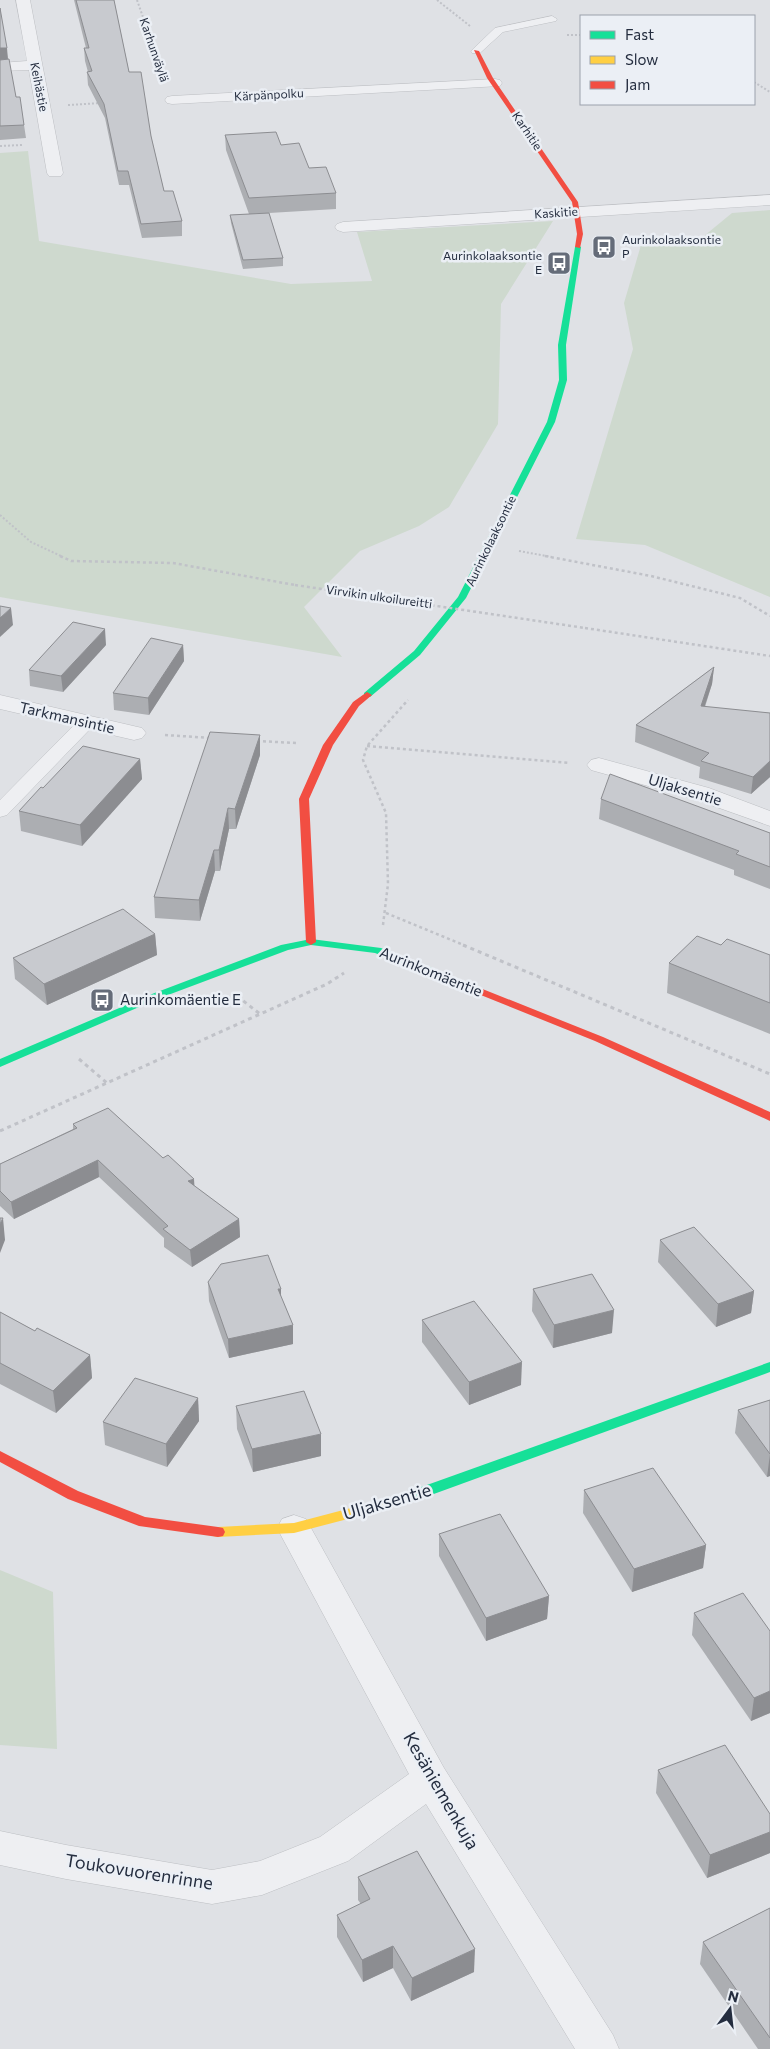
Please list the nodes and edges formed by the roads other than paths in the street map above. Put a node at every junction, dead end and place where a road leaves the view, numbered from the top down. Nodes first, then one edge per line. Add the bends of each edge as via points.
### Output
1 (22, 0) edge
2 (552, 19) dead end
3 (476, 51) joint
4 (35, 65) junction
5 (0, 67) edge
6 (494, 83) junction
7 (172, 100) road end
8 (55, 173) dead end
9 (770, 200) edge
10 (578, 212) junction
11 (343, 227) dead end
12 (0, 702) edge
13 (87, 722) junction
14 (134, 733) road end
15 (599, 765) road end
16 (0, 811) edge
17 (770, 819) edge
18 (311, 942) junction
19 (0, 1063) edge
20 (770, 1117) edge
21 (770, 1367) edge
22 (0, 1456) edge
23 (294, 1528) junction
24 (431, 1779) junction
25 (0, 1848) edge
26 (598, 2049) edge

1 - 4 street, Keihästie
2 - 3 lane via 499,30
3 - 6 street, Karhitie
4 - 5 street
4 - 8 street, Keihästie
6 - 7 street, Kärpänpolku
6 - 10 street, Karhitie
9 - 10 street, Kaskitie
10 - 11 street, Kaskitie
10 - 18 street, Aurinkolaaksontie via 580,234 562,345 563,380 551,422 462,598 417,653 356,704 328,746 304,799
12 - 13 street, Tarkmansintie
13 - 14 street, Tarkmansintie
13 - 16 lane
15 - 17 street, Uljaksentie via 700,793
18 - 19 street, Aurinkomäentie via 285,947 156,996
18 - 20 street, Aurinkomäentie via 377,950 599,1039
21 - 23 street, Uljaksentie via 402,1500
22 - 23 street, Uljaksentie via 73,1495 144,1522 218,1532
23 - 24 street, Kesäniemenkuja
24 - 25 street, Toukovuorenrinne via 334,1850 262,1878 212,1886
24 - 26 street, Kesäniemenkuja

